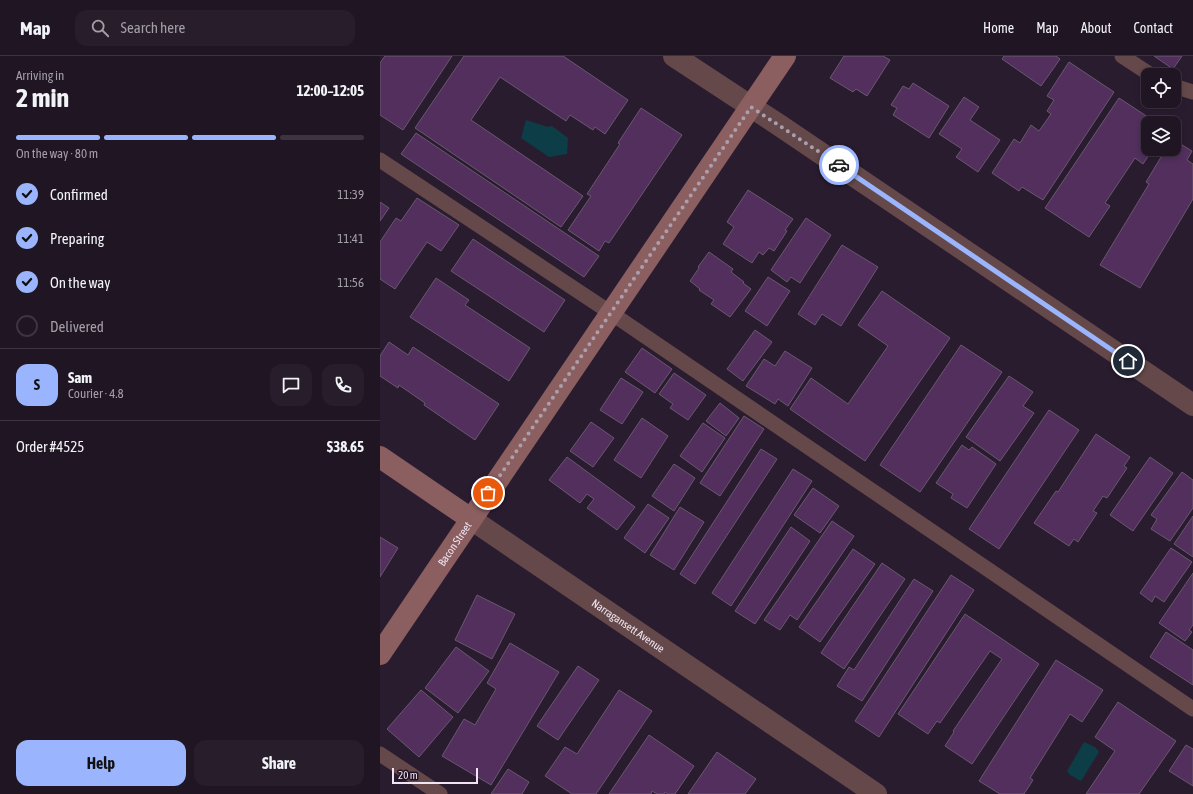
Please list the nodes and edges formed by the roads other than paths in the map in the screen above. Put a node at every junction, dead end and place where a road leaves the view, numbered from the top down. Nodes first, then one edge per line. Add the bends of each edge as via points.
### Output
1 (674, 56) edge
2 (785, 56) edge
3 (1122, 56) edge
4 (1141, 69) edge
5 (1181, 88) edge
6 (1193, 92) edge
7 (751, 107) junction
8 (380, 160) edge
9 (611, 313) junction
10 (1193, 405) edge
11 (380, 457) edge
12 (471, 519) junction
13 (380, 654) edge
14 (1193, 709) edge
15 (380, 754) edge
16 (440, 794) edge
17 (876, 794) edge

1 - 7 street
2 - 7 street, Bacon Street
3 - 4 lane
5 - 6 lane
7 - 9 street, Bacon Street
7 - 10 street
8 - 9 lane
9 - 12 street, Bacon Street
9 - 14 lane
11 - 12 street, Narragansett Avenue
12 - 13 street, Bacon Street
12 - 17 street, Narragansett Avenue
15 - 16 lane

